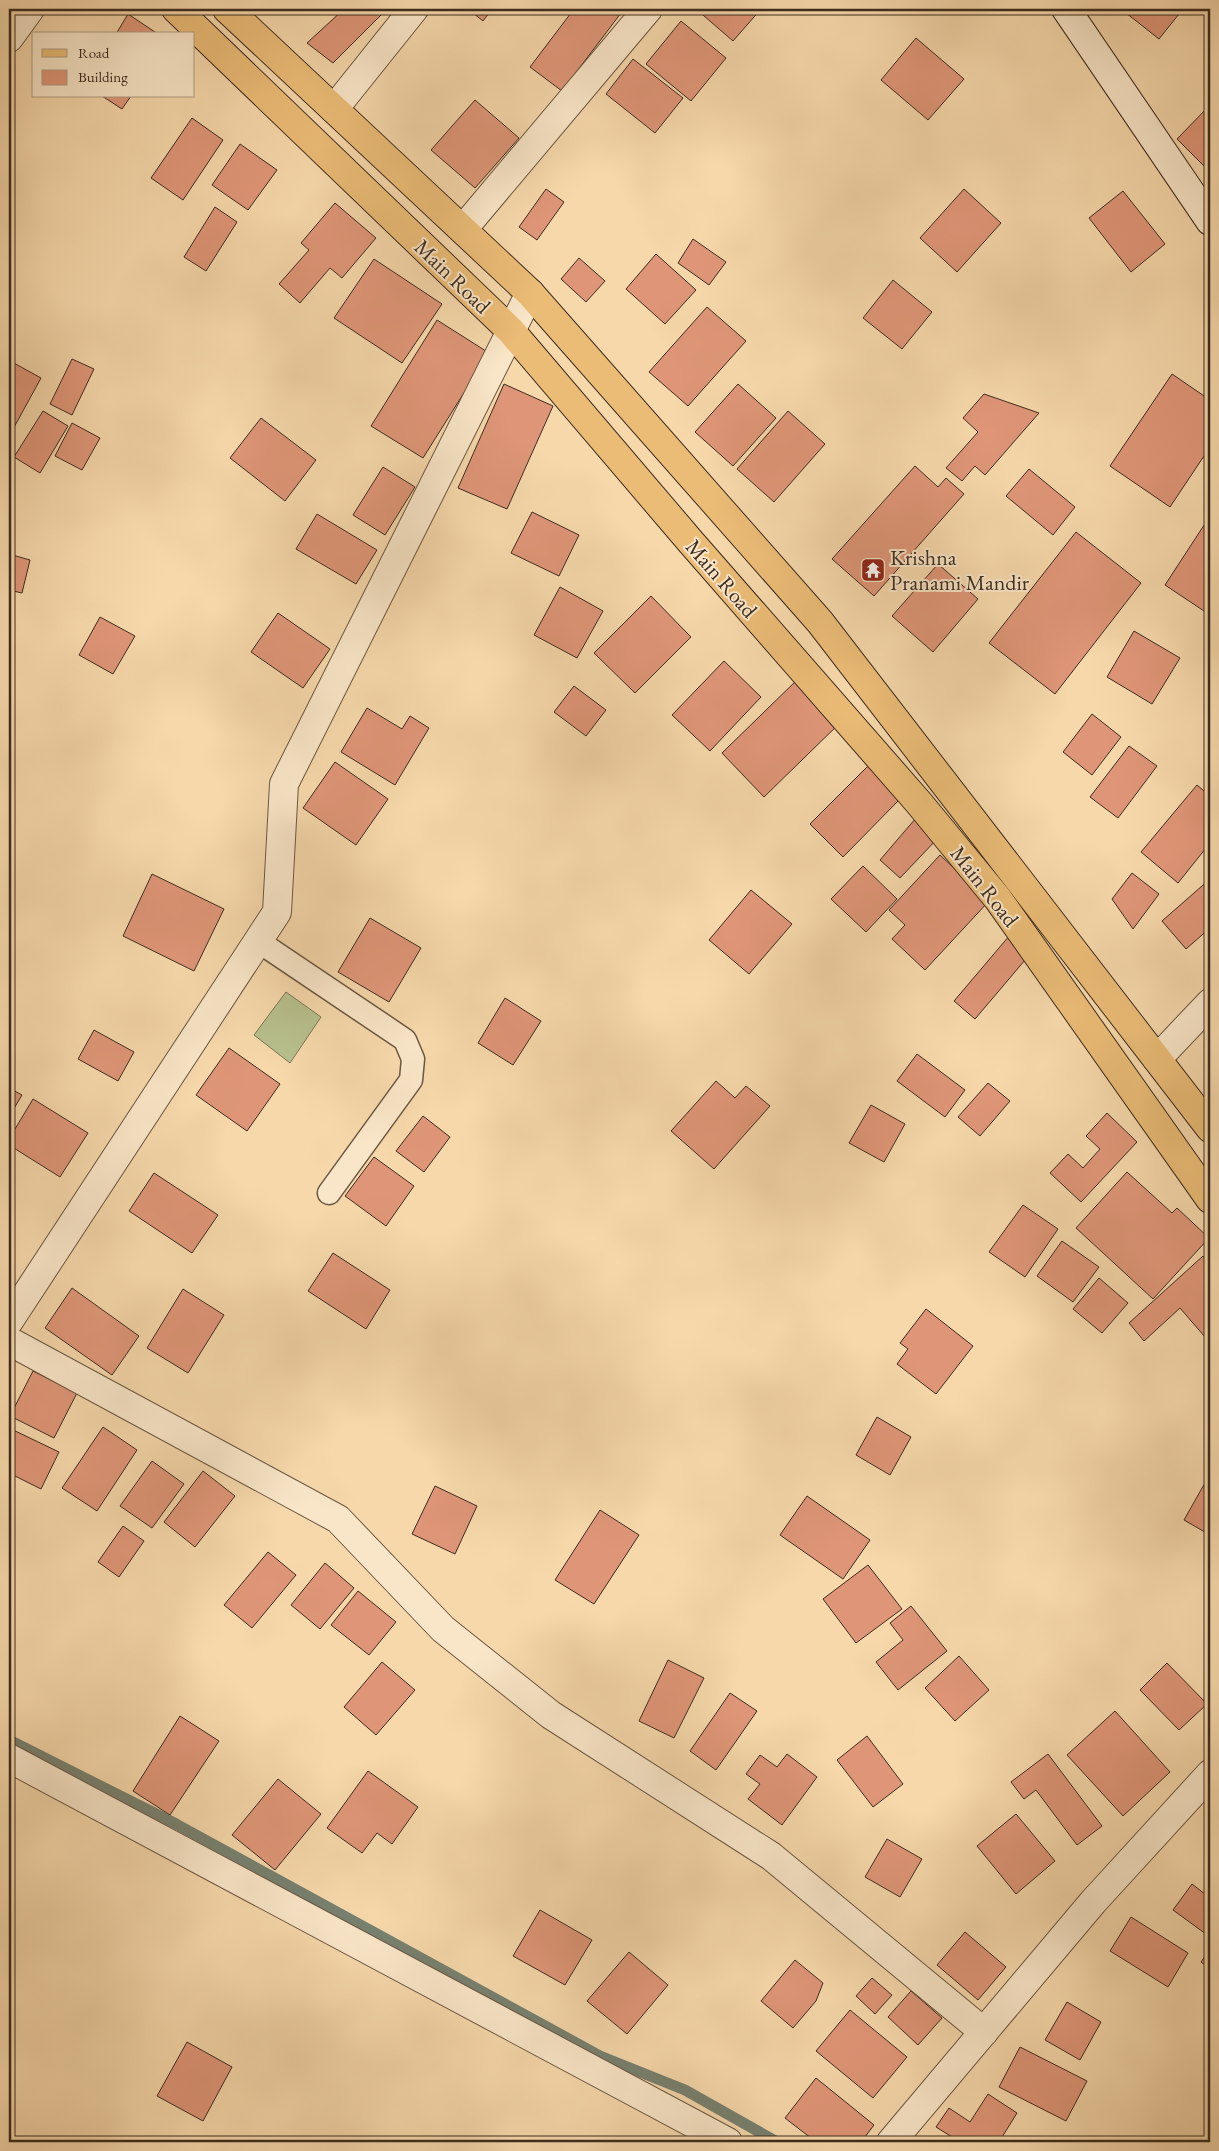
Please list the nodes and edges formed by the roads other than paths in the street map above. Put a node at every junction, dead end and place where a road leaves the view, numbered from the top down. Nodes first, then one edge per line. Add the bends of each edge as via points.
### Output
1 (30, 9) edge
2 (176, 9) edge
3 (227, 9) edge
4 (414, 9) edge
5 (648, 9) edge
6 (1066, 9) edge
7 (9, 38) edge
8 (334, 109) junction
9 (1210, 221) edge
10 (463, 230) junction
11 (530, 293) junction
12 (511, 331) junction
13 (258, 941) junction
14 (1210, 1003) edge
15 (1157, 1059) junction
16 (1210, 1128) edge
17 (329, 1193) dead end
18 (1210, 1198) edge
19 (9, 1321) edge
20 (9, 1341) edge
21 (9, 1758) edge
22 (1210, 1774) edge
23 (984, 2032) junction
24 (728, 2142) edge
25 (891, 2142) edge

1 - 7 street
2 - 12 main road, Main Road
3 - 8 main road, Main Road
4 - 8 street
5 - 10 street
6 - 9 street
8 - 10 main road, Main Road
10 - 11 main road, Main Road
11 - 12 street
11 - 15 main road, Main Road via 820,622
12 - 13 street via 284,784 277,912
12 - 18 main road, Main Road via 919,802 998,899
13 - 17 lane via 404,1040 413,1059 411,1080
13 - 19 street
14 - 15 street
15 - 16 main road, Main Road
20 - 23 street via 338,1519 443,1629 551,1715 771,1856
21 - 24 street
22 - 23 street via 1093,1902
23 - 25 street

